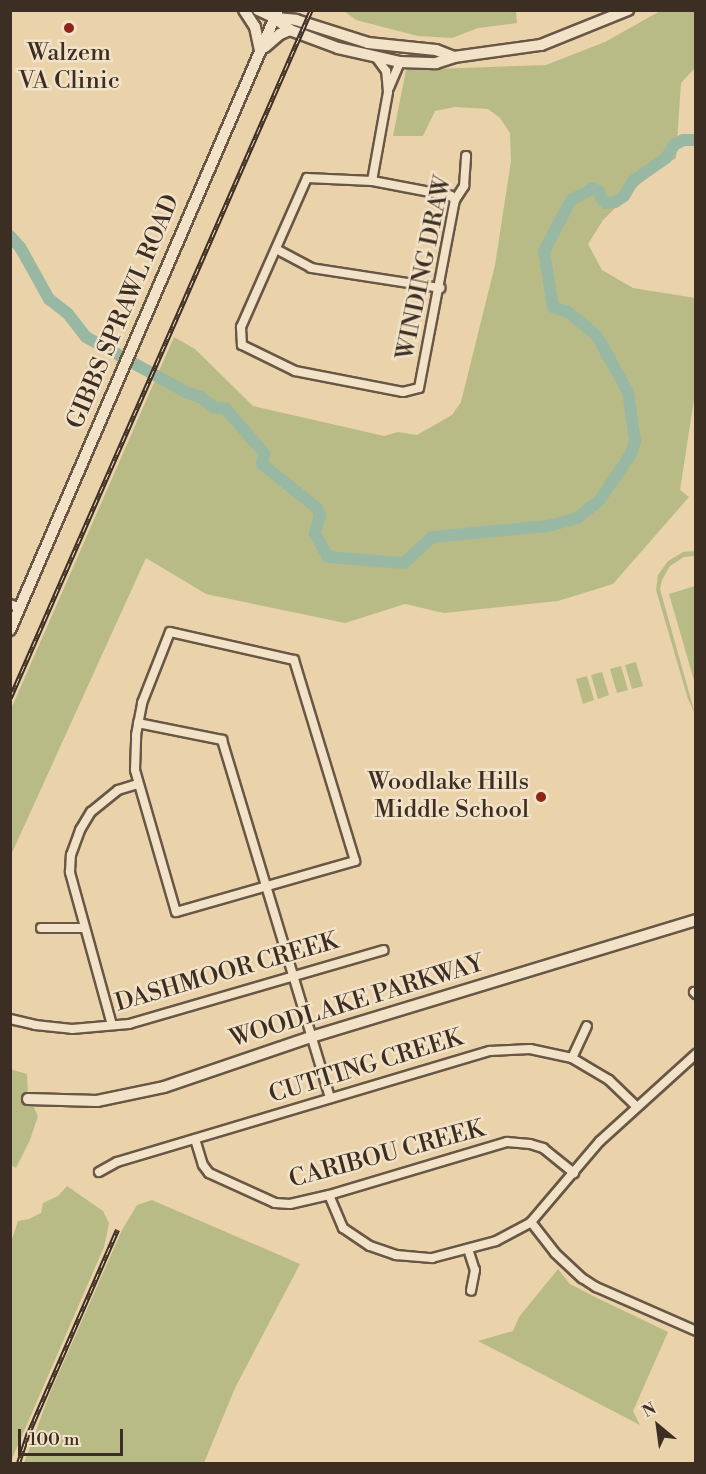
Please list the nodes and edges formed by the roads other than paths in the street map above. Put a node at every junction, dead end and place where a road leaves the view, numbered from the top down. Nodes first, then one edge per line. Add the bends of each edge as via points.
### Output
1 (244, 10) edge
2 (258, 10) edge
3 (628, 10) edge
4 (277, 14) edge
5 (295, 15) edge
6 (290, 30) junction
7 (260, 51) junction
8 (376, 57) junction
9 (454, 57) junction
10 (400, 62) junction
11 (388, 92) junction
12 (466, 156) dead end
13 (372, 181) junction
14 (455, 200) junction
15 (276, 249) junction
16 (440, 288) junction
17 (15, 606) edge
18 (10, 630) edge
19 (138, 723) junction
20 (138, 784) junction
21 (265, 886) junction
22 (696, 920) edge
23 (41, 928) dead end
24 (84, 928) junction
25 (383, 950) dead end
26 (292, 975) junction
27 (10, 1019) edge
28 (112, 1026) junction
29 (587, 1026) dead end
30 (311, 1037) junction
31 (696, 1054) edge
32 (572, 1058) junction
33 (330, 1098) junction
34 (28, 1099) dead end
35 (636, 1106) junction
36 (195, 1139) junction
37 (99, 1172) dead end
38 (574, 1173) junction
39 (329, 1195) junction
40 (531, 1222) junction
41 (468, 1250) junction
42 (471, 1291) dead end
43 (696, 1331) edge

1 - 7 main road via 255,27
2 - 4 main road
3 - 9 main road via 541,45
4 - 5 main road
4 - 6 main road
4 - 7 main road, GIBBS SPRAWL ROAD
5 - 9 main road via 352,39 436,50
6 - 7 main road
6 - 8 main road
7 - 17 main road, GIBBS SPRAWL ROAD via 140,331
8 - 10 main road
8 - 11 street via 386,71
9 - 10 main road via 436,63
10 - 11 street
11 - 13 street
12 - 14 street, WINDING DRAW via 464,186
13 - 14 street via 451,196
13 - 15 street via 307,178
14 - 16 street, WINDING DRAW
15 - 16 street via 311,268
15 - 16 street, WINDING DRAW via 241,327 242,345 294,371 402,392 419,388
17 - 18 main road, GIBBS SPRAWL ROAD
19 - 20 street
19 - 21 street via 222,740
19 - 21 street via 146,686 170,632 294,660 355,861
20 - 21 street via 176,912
20 - 24 street via 118,790 91,812 71,855 70,872
21 - 26 street
22 - 30 main road, WOODLAKE PARKWAY
23 - 24 street
24 - 28 street
25 - 26 street, DASHMOOR CREEK
26 - 28 street, DASHMOOR CREEK
26 - 30 street
27 - 28 street, DASHMOOR CREEK via 64,1028
29 - 32 street
30 - 33 street
30 - 34 main road, WOODLAKE PARKWAY via 127,1096 69,1102
31 - 35 street
32 - 33 street, CUTTING CREEK via 530,1049 490,1051
32 - 35 street, CUTTING CREEK via 609,1080
33 - 36 street, CUTTING CREEK
35 - 38 street
36 - 37 street, CUTTING CREEK via 117,1162
36 - 39 street, CARIBOU CREEK via 209,1173 263,1199 290,1204
38 - 39 street, CARIBOU CREEK via 543,1148 507,1142
38 - 40 street
39 - 41 street via 343,1228 370,1246 415,1258
40 - 41 street via 496,1241
40 - 43 street via 555,1253 582,1278
41 - 42 street via 475,1270

